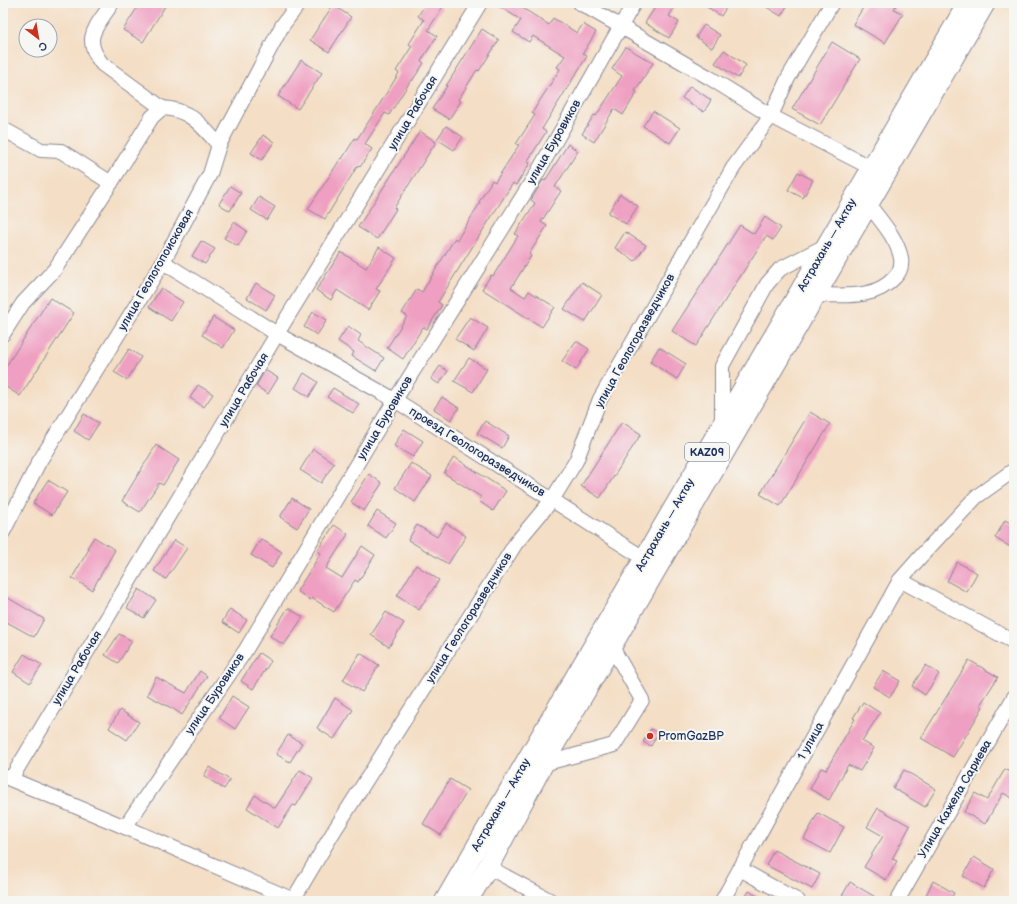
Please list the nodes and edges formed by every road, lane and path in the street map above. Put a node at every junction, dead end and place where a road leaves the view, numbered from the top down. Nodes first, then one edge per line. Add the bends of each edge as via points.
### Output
1 (112, 3) edge
2 (299, 3) edge
3 (480, 3) edge
4 (580, 3) edge
5 (634, 3) edge
6 (832, 3) edge
7 (985, 3) edge
8 (967, 14) edge
9 (620, 26) junction
10 (162, 108) junction
11 (771, 116) junction
12 (3, 129) edge
13 (219, 146) junction
14 (878, 172) junction
15 (111, 183) junction
16 (869, 205) junction
17 (827, 245) junction
18 (163, 262) junction
19 (816, 295) junction
20 (3, 333) edge
21 (277, 334) junction
22 (395, 400) junction
23 (722, 427) junction
24 (1014, 470) edge
25 (552, 500) junction
26 (3, 532) edge
27 (645, 559) junction
28 (900, 580) junction
29 (1014, 642) edge
30 (612, 647) junction
31 (1014, 697) edge
32 (543, 764) junction
33 (7, 777) edge
34 (126, 827) junction
35 (488, 867) junction
36 (740, 869) junction
37 (294, 900) edge
38 (445, 901) edge
39 (467, 901) edge
40 (552, 901) edge
41 (722, 901) edge
42 (798, 901) edge
43 (896, 901) edge

1 - 10 street via 92,34 91,44 96,55 102,64
2 - 13 street, улица Геологопоисковая via 282,26
3 - 21 street, улица Рабочая
4 - 9 street
5 - 9 street, улица Буровиков
6 - 11 street, улица Геологоразведчиков via 788,78
7 - 8 highway, Астрахань — Актау / KAZ09
8 - 14 highway, Астрахань — Актау / KAZ09
9 - 11 street
9 - 22 street, улица Буровиков via 536,175
10 - 13 street via 173,108 198,121
10 - 15 street via 152,117
11 - 14 street
11 - 25 street, улица Геологоразведчиков via 733,168 600,399 576,461
12 - 15 street via 41,150 61,151
13 - 18 street, улица Геологопоисковая via 210,174
14 - 16 highway, Астрахань — Актау / KAZ09
14 - 17 highway, Астрахань — Актау / KAZ09
15 - 20 street via 55,269 23,303
16 - 19 highway, Астрахань — Актау / KAZ09
16 - 19 street via 894,240 901,258 900,272 889,284 870,293
17 - 23 highway, Астрахань — Актау / KAZ09
17 - 23 street via 780,268 767,284 722,366
18 - 21 street, проезд Геологоразведчиков
18 - 26 street, улица Геологопоисковая via 39,462
19 - 30 highway, Астрахань — Актау / KAZ09
21 - 22 street, проезд Геологоразведчиков
21 - 33 street, улица Рабочая
22 - 25 street, проезд Геологоразведчиков
22 - 34 street, улица Буровиков via 245,651
23 - 27 highway, Астрахань — Актау / KAZ09
24 - 28 street, 1 улица via 976,497
25 - 27 street, проезд Геологоразведчиков
25 - 37 street, улица Геологоразведчиков via 516,543 334,831
27 - 38 highway, Астрахань — Актау / KAZ09
28 - 29 street
28 - 36 street, 1 улица
30 - 32 highway, Астрахань — Актау / KAZ09
30 - 32 street via 642,700 614,745
31 - 43 street, Улица Кажела Сариева
32 - 35 highway, Астрахань — Актау / KAZ09
33 - 34 street
34 - 37 street
35 - 39 highway, Астрахань — Актау / KAZ09
35 - 40 street
36 - 41 street, 1 улица
36 - 42 street

